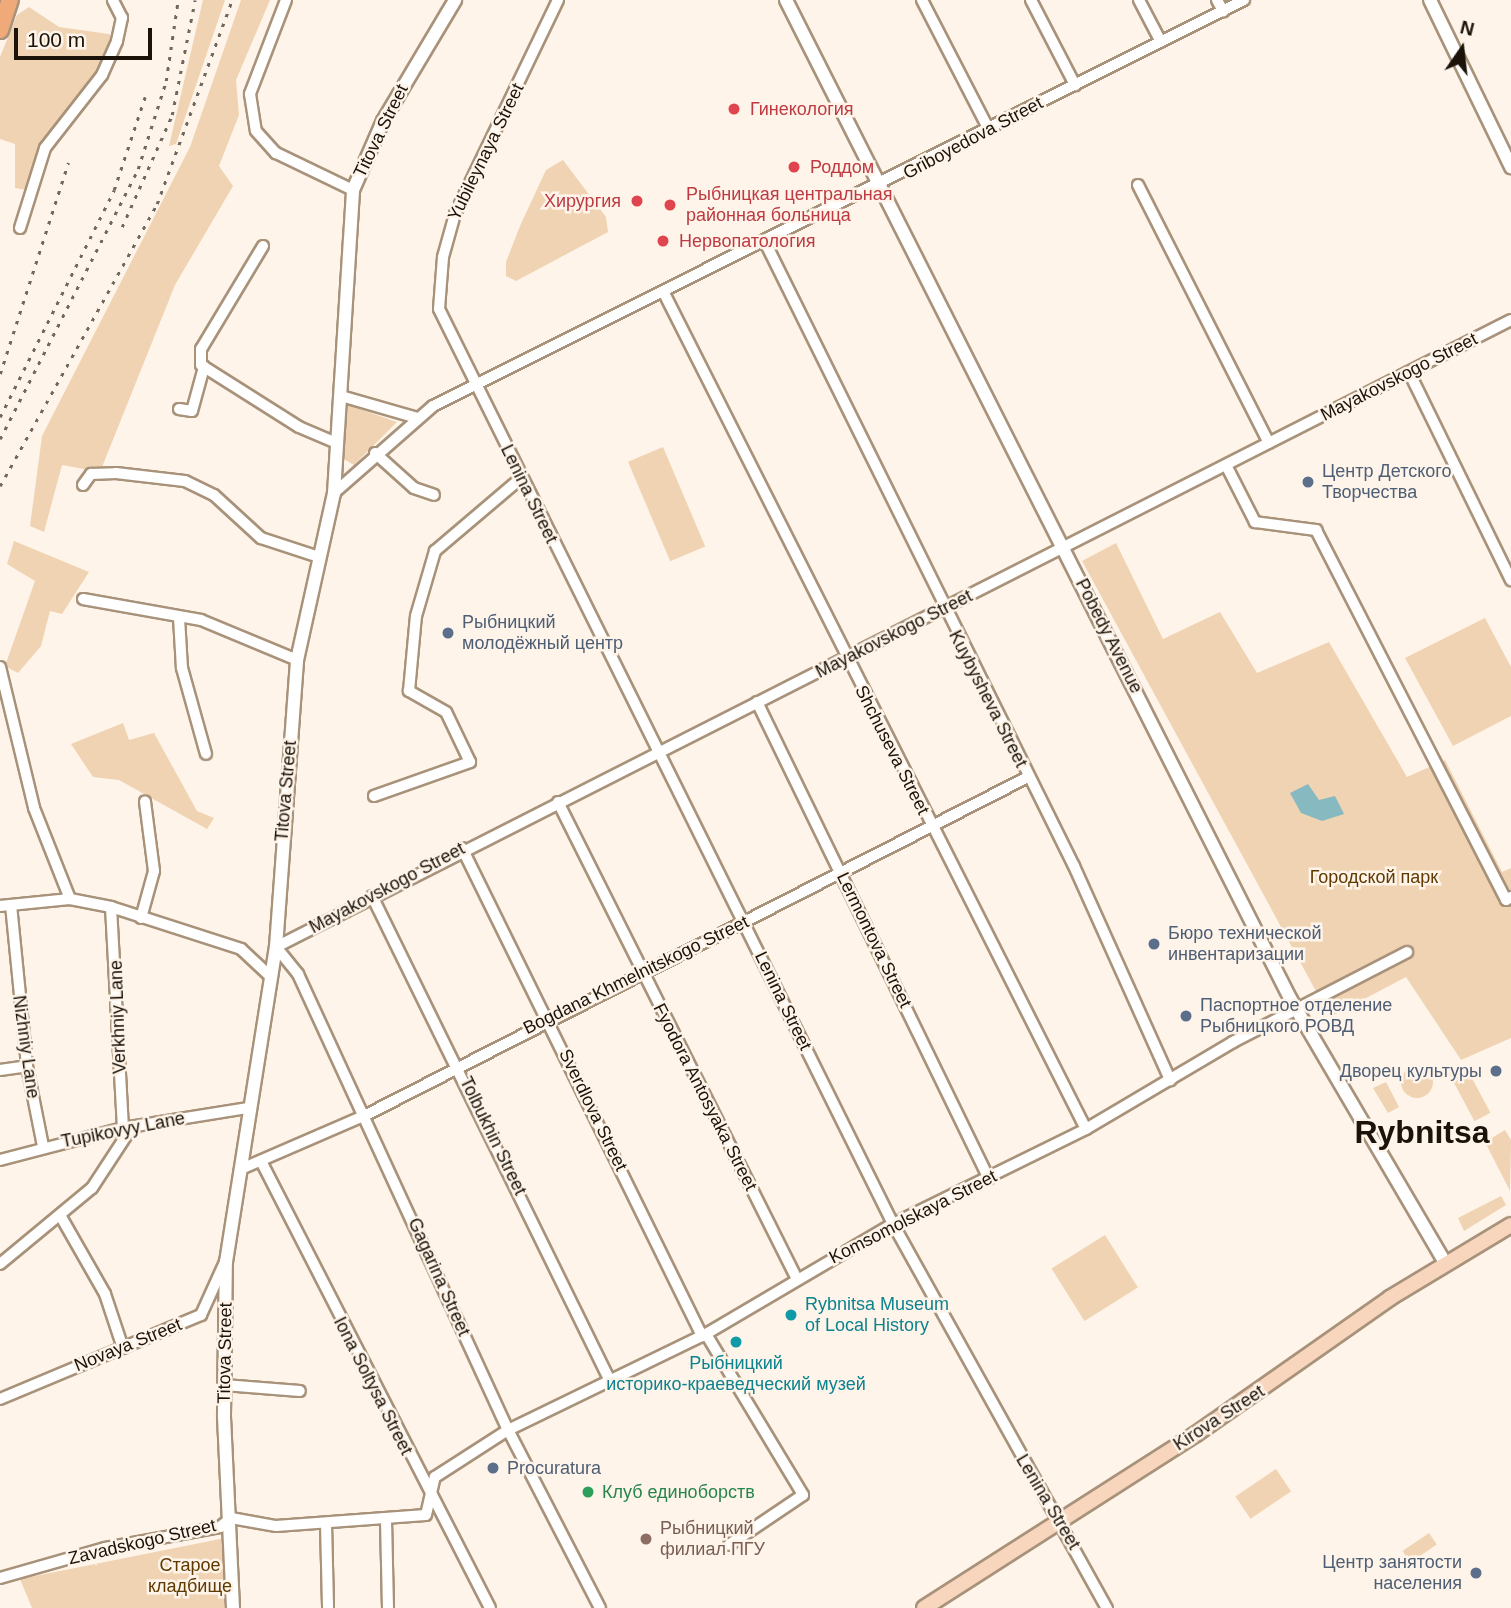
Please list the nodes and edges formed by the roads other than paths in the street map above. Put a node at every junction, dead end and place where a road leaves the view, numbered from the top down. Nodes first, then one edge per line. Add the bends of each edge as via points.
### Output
1 (10, 0) edge
2 (113, 0) edge
3 (286, 0) edge
4 (455, 0) edge
5 (558, 0) edge
6 (786, 0) edge
7 (922, 0) edge
8 (1031, 0) edge
9 (1139, 0) edge
10 (1217, 0) edge
11 (1244, 0) edge
12 (1430, 0) edge
13 (1223, 11) junction
14 (0, 30) edge
15 (1161, 42) junction
16 (1075, 85) junction
17 (989, 130) junction
18 (1511, 167) edge
19 (1138, 185) dead end
20 (880, 187) junction
21 (353, 190) junction
22 (20, 228) dead end
23 (766, 244) junction
24 (263, 246) dead end
25 (665, 295) junction
26 (1511, 320) edge
27 (204, 367) junction
28 (1409, 372) junction
29 (475, 386) junction
30 (341, 396) junction
31 (179, 409) dead end
32 (417, 418) junction
33 (335, 442) junction
34 (1269, 443) junction
35 (375, 453) junction
36 (1227, 467) junction
37 (521, 478) junction
38 (83, 485) dead end
39 (334, 493) junction
40 (434, 495) dead end
41 (1064, 547) junction
42 (319, 557) junction
43 (1511, 580) edge
44 (83, 599) dead end
45 (943, 610) junction
46 (179, 618) junction
47 (844, 657) junction
48 (297, 660) junction
49 (0, 667) edge
50 (757, 702) junction
51 (654, 753) junction
52 (206, 754) dead end
53 (1028, 778) junction
54 (374, 796) dead end
55 (145, 802) dead end
56 (558, 802) junction
57 (932, 825) junction
58 (462, 848) junction
59 (841, 870) junction
60 (372, 896) junction
61 (1511, 897) edge
62 (70, 899) junction
63 (5, 906) edge
64 (111, 907) junction
65 (141, 918) junction
66 (744, 922) junction
67 (276, 947) junction
68 (1407, 952) dead end
69 (642, 971) junction
70 (268, 974) junction
71 (1297, 1009) junction
72 (548, 1018) junction
73 (458, 1065) junction
74 (27, 1066) junction
75 (0, 1070) edge
76 (1170, 1080) junction
77 (248, 1108) junction
78 (366, 1115) junction
79 (126, 1129) junction
80 (1086, 1129) junction
81 (43, 1146) junction
82 (0, 1160) edge
83 (261, 1161) junction
84 (241, 1169) junction
85 (989, 1179) junction
86 (61, 1215) junction
87 (893, 1224) junction
88 (1511, 1225) edge
89 (226, 1262) junction
90 (0, 1264) edge
91 (1446, 1264) junction
92 (797, 1279) junction
93 (704, 1335) junction
94 (123, 1348) junction
95 (609, 1379) junction
96 (224, 1385) junction
97 (300, 1391) dead end
98 (0, 1399) edge
99 (508, 1430) junction
100 (431, 1492) junction
101 (426, 1515) junction
102 (231, 1518) junction
103 (440, 1519) junction
104 (386, 1520) junction
105 (1062, 1520) junction
106 (326, 1524) junction
107 (729, 1545) dead end
108 (0, 1577) edge
109 (233, 1608) edge
110 (328, 1608) edge
111 (388, 1608) edge
112 (490, 1608) edge
113 (600, 1608) edge
114 (924, 1608) edge
115 (1107, 1608) edge

1 - 14 main road
2 - 22 street via 122,18 117,41 102,75 45,148
3 - 21 street via 250,94 256,131 276,153
4 - 21 street, Titova Street via 383,121
5 - 29 street, Yubileynaya Street via 455,214 443,257 439,309
6 - 20 street, Pobedy Avenue
7 - 17 street
8 - 16 street
9 - 15 street
10 - 13 street
11 - 13 street, Griboyedova Street
12 - 18 street
13 - 15 street, Griboyedova Street
15 - 16 street, Griboyedova Street
16 - 17 street, Griboyedova Street
17 - 20 street, Griboyedova Street
19 - 34 street
20 - 23 street, Griboyedova Street
20 - 41 street, Pobedy Avenue
21 - 30 street, Titova Street
23 - 25 street, Griboyedova Street
23 - 45 street, Kuybysheva Street
24 - 27 street via 201,349
25 - 29 street, Griboyedova Street
25 - 47 street, Shchuseva Street
26 - 28 street, Mayakovskogo Street
27 - 31 street via 192,411
27 - 33 street via 299,427
28 - 34 street, Mayakovskogo Street
28 - 43 street
29 - 32 street, Griboyedova Street
29 - 37 street, Lenina Street
30 - 32 street
30 - 33 street, Titova Street
32 - 35 street, Griboyedova Street
33 - 39 street, Titova Street
34 - 36 street, Mayakovskogo Street
35 - 39 street, Griboyedova Street
35 - 40 street via 414,488
36 - 41 street, Mayakovskogo Street
36 - 61 street via 1255,522 1316,530 1506,900
37 - 51 street, Lenina Street
37 - 54 street via 465,519 430,559 416,616 409,691 446,712 470,762
38 - 42 street via 91,474 116,473 184,481 214,495 261,538
39 - 42 street, Titova Street
41 - 45 street, Mayakovskogo Street
41 - 71 street, Pobedy Avenue
42 - 48 street, Titova Street
44 - 46 street
45 - 47 street, Mayakovskogo Street
45 - 53 street, Kuybysheva Street
46 - 48 street
46 - 52 street via 182,668
47 - 50 street, Mayakovskogo Street
47 - 57 street, Shchuseva Street
48 - 67 street, Titova Street
49 - 62 street via 34,808
50 - 51 street, Mayakovskogo Street
50 - 59 street, Lermontova Street
51 - 56 street, Mayakovskogo Street
51 - 66 street, Lenina Street
53 - 57 street, Bogdana Khmelnitskogo Street
53 - 76 street, Kuybysheva Street
55 - 65 street via 154,871
56 - 58 street, Mayakovskogo Street
56 - 69 street, Fyodora Antosyaka Street
57 - 59 street, Bogdana Khmelnitskogo Street
57 - 80 street, Shchuseva Street
58 - 60 street, Mayakovskogo Street
58 - 72 street, Sverdlova Street
59 - 66 street, Bogdana Khmelnitskogo Street
59 - 85 street, Lermontova Street
60 - 67 street, Mayakovskogo Street
60 - 73 street, Tolbukhin Street
62 - 63 street
62 - 64 street
63 - 74 street, Nizhniy Lane
64 - 65 street
64 - 79 street, Verkhniy Lane
65 - 70 street via 241,949
66 - 69 street, Bogdana Khmelnitskogo Street
66 - 87 street, Lenina Street
67 - 70 street, Titova Street
67 - 78 street, Gagarina Street via 298,974
68 - 71 street, Komsomolskaya Street
69 - 72 street, Bogdana Khmelnitskogo Street
69 - 92 street, Fyodora Antosyaka Street
70 - 77 street, Titova Street
71 - 76 street, Komsomolskaya Street
71 - 91 street, Pobedy Avenue
72 - 73 street, Bogdana Khmelnitskogo Street
72 - 93 street, Sverdlova Street
73 - 78 street, Bogdana Khmelnitskogo Street
73 - 95 street, Tolbukhin Street
74 - 75 street
74 - 81 street, Nizhniy Lane
76 - 80 street, Komsomolskaya Street
77 - 79 street, Tupikovyy Lane
77 - 84 street, Titova Street
78 - 83 street, Bogdana Khmelnitskogo Street
78 - 99 street, Gagarina Street
79 - 81 street, Tupikovyy Lane
79 - 86 street via 92,1188
80 - 85 street, Komsomolskaya Street
81 - 82 street, Tupikovyy Lane
83 - 84 street, Bogdana Khmelnitskogo Street
83 - 100 street, Iona Soltysa Street
84 - 89 street, Titova Street
85 - 87 street, Komsomolskaya Street
86 - 90 street
86 - 94 street via 105,1294
87 - 92 street, Komsomolskaya Street
87 - 105 street, Lenina Street via 1008,1437
88 - 91 main road, Kirova Street
89 - 94 street, Novaya Street via 208,1310
89 - 96 street, Titova Street
91 - 105 main road, Kirova Street
92 - 93 street, Komsomolskaya Street
93 - 95 street, Komsomolskaya Street
93 - 107 street, Sverdlova Street via 743,1405 803,1495
94 - 98 street, Novaya Street
95 - 99 street, Komsomolskaya Street
96 - 97 street
96 - 102 street, Titova Street
99 - 100 street, Komsomolskaya Street via 447,1467
99 - 113 street, Gagarina Street
100 - 101 street
100 - 103 street, Iona Soltysa Street
101 - 103 street
101 - 104 street, Zavadskogo Street
102 - 106 street, Zavadskogo Street
102 - 108 street, Zavadskogo Street via 220,1527 105,1548
102 - 109 street, Titova Street
103 - 112 street, Iona Soltysa Street
104 - 106 street, Zavadskogo Street
104 - 111 street
105 - 114 main road, Kirova Street
105 - 115 street, Lenina Street
106 - 110 street

